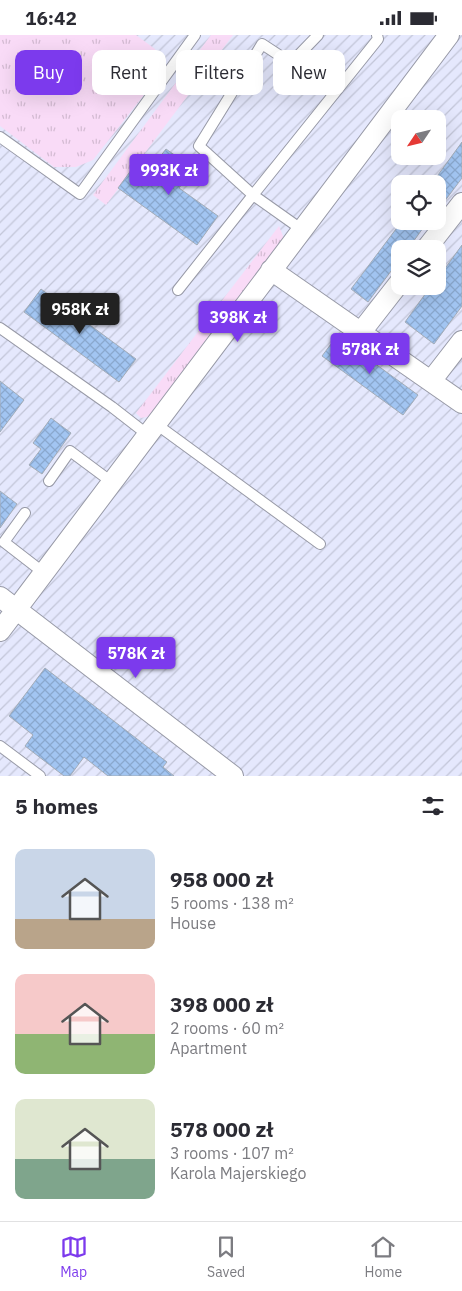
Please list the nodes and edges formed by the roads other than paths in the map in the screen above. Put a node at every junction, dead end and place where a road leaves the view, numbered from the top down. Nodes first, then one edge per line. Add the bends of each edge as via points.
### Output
1 (318, 35) edge
2 (377, 35) edge
3 (449, 35) edge
4 (193, 36) edge
5 (0, 137) edge
6 (253, 195) junction
7 (462, 203) edge
8 (302, 229) junction
9 (433, 240) edge
10 (271, 269) junction
11 (178, 290) dead end
12 (391, 294) edge
13 (0, 328) edge
14 (361, 332) junction
15 (462, 341) edge
16 (431, 381) junction
17 (462, 403) edge
18 (152, 429) junction
19 (49, 481) dead end
20 (113, 483) junction
21 (26, 513) dead end
22 (320, 544) dead end
23 (44, 573) junction
24 (0, 597) edge
25 (17, 609) junction
26 (0, 631) edge
27 (0, 745) edge
28 (222, 773) edge
29 (40, 776) edge

1 - 6 lane via 291,63 262,44 199,146
2 - 6 lane via 378,39
3 - 8 street
4 - 5 lane via 80,194
6 - 8 lane
6 - 11 lane
7 - 9 street
8 - 10 street
10 - 14 street
10 - 18 street
12 - 14 street
13 - 18 lane via 112,407
14 - 16 street
15 - 16 street
16 - 17 street
18 - 20 street
18 - 22 lane
19 - 20 lane via 70,451
20 - 23 street
21 - 23 lane via 4,542
23 - 25 street
24 - 25 street
25 - 26 street
25 - 28 street
27 - 29 lane

